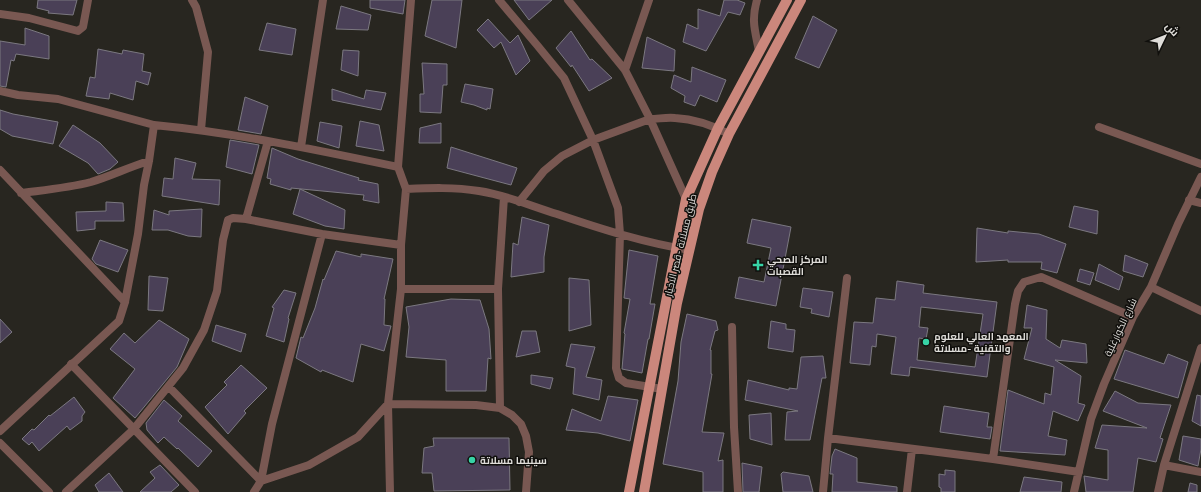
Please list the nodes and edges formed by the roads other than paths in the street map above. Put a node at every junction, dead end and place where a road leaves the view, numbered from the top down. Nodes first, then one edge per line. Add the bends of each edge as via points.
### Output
1 (88, 0) edge
2 (192, 0) edge
3 (323, 0) edge
4 (411, 0) edge
5 (499, 0) edge
6 (568, 0) edge
7 (649, 0) edge
8 (757, 0) edge
9 (787, 0) edge
10 (800, 0) edge
11 (0, 14) edge
12 (759, 51) junction
13 (625, 70) junction
14 (0, 91) edge
15 (650, 119) junction
16 (154, 125) junction
17 (1099, 127) dead end
18 (718, 128) junction
19 (201, 130) junction
20 (729, 134) junction
21 (593, 140) junction
22 (268, 141) junction
23 (301, 147) junction
24 (149, 161) junction
25 (1201, 164) edge
26 (398, 167) junction
27 (0, 170) edge
28 (1201, 177) edge
29 (406, 189) junction
30 (21, 193) junction
31 (504, 197) junction
32 (686, 199) junction
33 (1189, 200) junction
34 (519, 202) junction
35 (1201, 203) edge
36 (246, 219) junction
37 (322, 234) junction
38 (620, 234) junction
39 (401, 245) junction
40 (676, 248) junction
41 (690, 250) junction
42 (847, 278) dead end
43 (1151, 287) junction
44 (401, 289) junction
45 (498, 289) junction
46 (125, 302) junction
47 (1201, 311) edge
48 (1133, 317) junction
49 (732, 327) dead end
50 (1201, 348) edge
51 (71, 364) junction
52 (648, 386) junction
53 (168, 387) junction
54 (662, 389) junction
55 (388, 404) junction
56 (500, 408) junction
57 (133, 430) junction
58 (0, 431) edge
59 (828, 438) junction
60 (0, 443) edge
61 (912, 449) junction
62 (993, 459) junction
63 (1164, 465) junction
64 (1079, 472) junction
65 (1201, 472) edge
66 (261, 482) junction
67 (192, 491) edge
68 (49, 492) edge
69 (66, 492) edge
70 (254, 492) edge
71 (390, 492) edge
72 (526, 492) edge
73 (629, 492) edge
74 (644, 492) edge
75 (738, 492) edge
76 (824, 492) edge
77 (907, 492) edge
78 (1074, 492) edge
79 (1158, 492) edge

1 - 11 street via 83,27 78,31 29,18
2 - 19 street via 208,52
3 - 23 street
4 - 26 street
5 - 21 street via 564,78
6 - 13 street
7 - 13 street
8 - 12 street via 753,24
9 - 12 main road
10 - 20 main road, طريق مسلاتة -قصر الاخيار
12 - 18 main road
13 - 15 street
14 - 16 street via 58,99
15 - 18 street via 675,118
15 - 21 street
15 - 32 street
16 - 19 street
16 - 24 street
17 - 25 street
18 - 20 street
18 - 32 main road
19 - 22 street
20 - 41 main road, طريق مسلاتة -قصر الاخيار via 699,209
21 - 34 street via 562,156 544,171
21 - 38 street via 618,208
22 - 23 street
22 - 36 street
23 - 26 street
24 - 30 street via 91,182
24 - 46 street
26 - 29 street
27 - 30 street
28 - 33 street, شارع الكوارغلية
29 - 31 street via 449,188
29 - 39 street
30 - 46 street
31 - 34 street
31 - 45 street
32 - 40 main road
33 - 35 street
33 - 43 street, شارع الكوارغلية
34 - 38 street
36 - 37 street
36 - 53 street via 228,220 217,291 204,330 183,368
37 - 39 street
37 - 66 street via 272,424
38 - 40 street
38 - 52 street via 616,368 619,378 626,383
39 - 44 street
40 - 41 street
40 - 52 main road
41 - 54 main road, طريق مسلاتة -قصر الاخيار via 677,303
42 - 59 street
43 - 47 street
43 - 48 street, شارع الكوارغلية
44 - 45 street
44 - 55 street
45 - 56 street
46 - 51 street via 119,320
48 - 62 street via 1041,277 1024,282 1018,290 1015,304
48 - 64 street, شارع الكوارغلية via 1091,419
49 - 75 street
50 - 63 street
51 - 57 street
51 - 58 street
52 - 54 street
52 - 73 main road
53 - 57 street
53 - 66 street
54 - 74 main road, طريق مسلاتة -قصر الاخيار
55 - 56 street
55 - 66 street via 358,437 309,465
55 - 71 street
56 - 72 street via 521,424 526,436 529,452
57 - 67 street
57 - 69 street
59 - 61 street
59 - 76 street
60 - 68 street
61 - 62 street
61 - 77 street
62 - 64 street
63 - 65 street
63 - 79 street
64 - 78 street, شارع الكوارغلية
66 - 70 street

